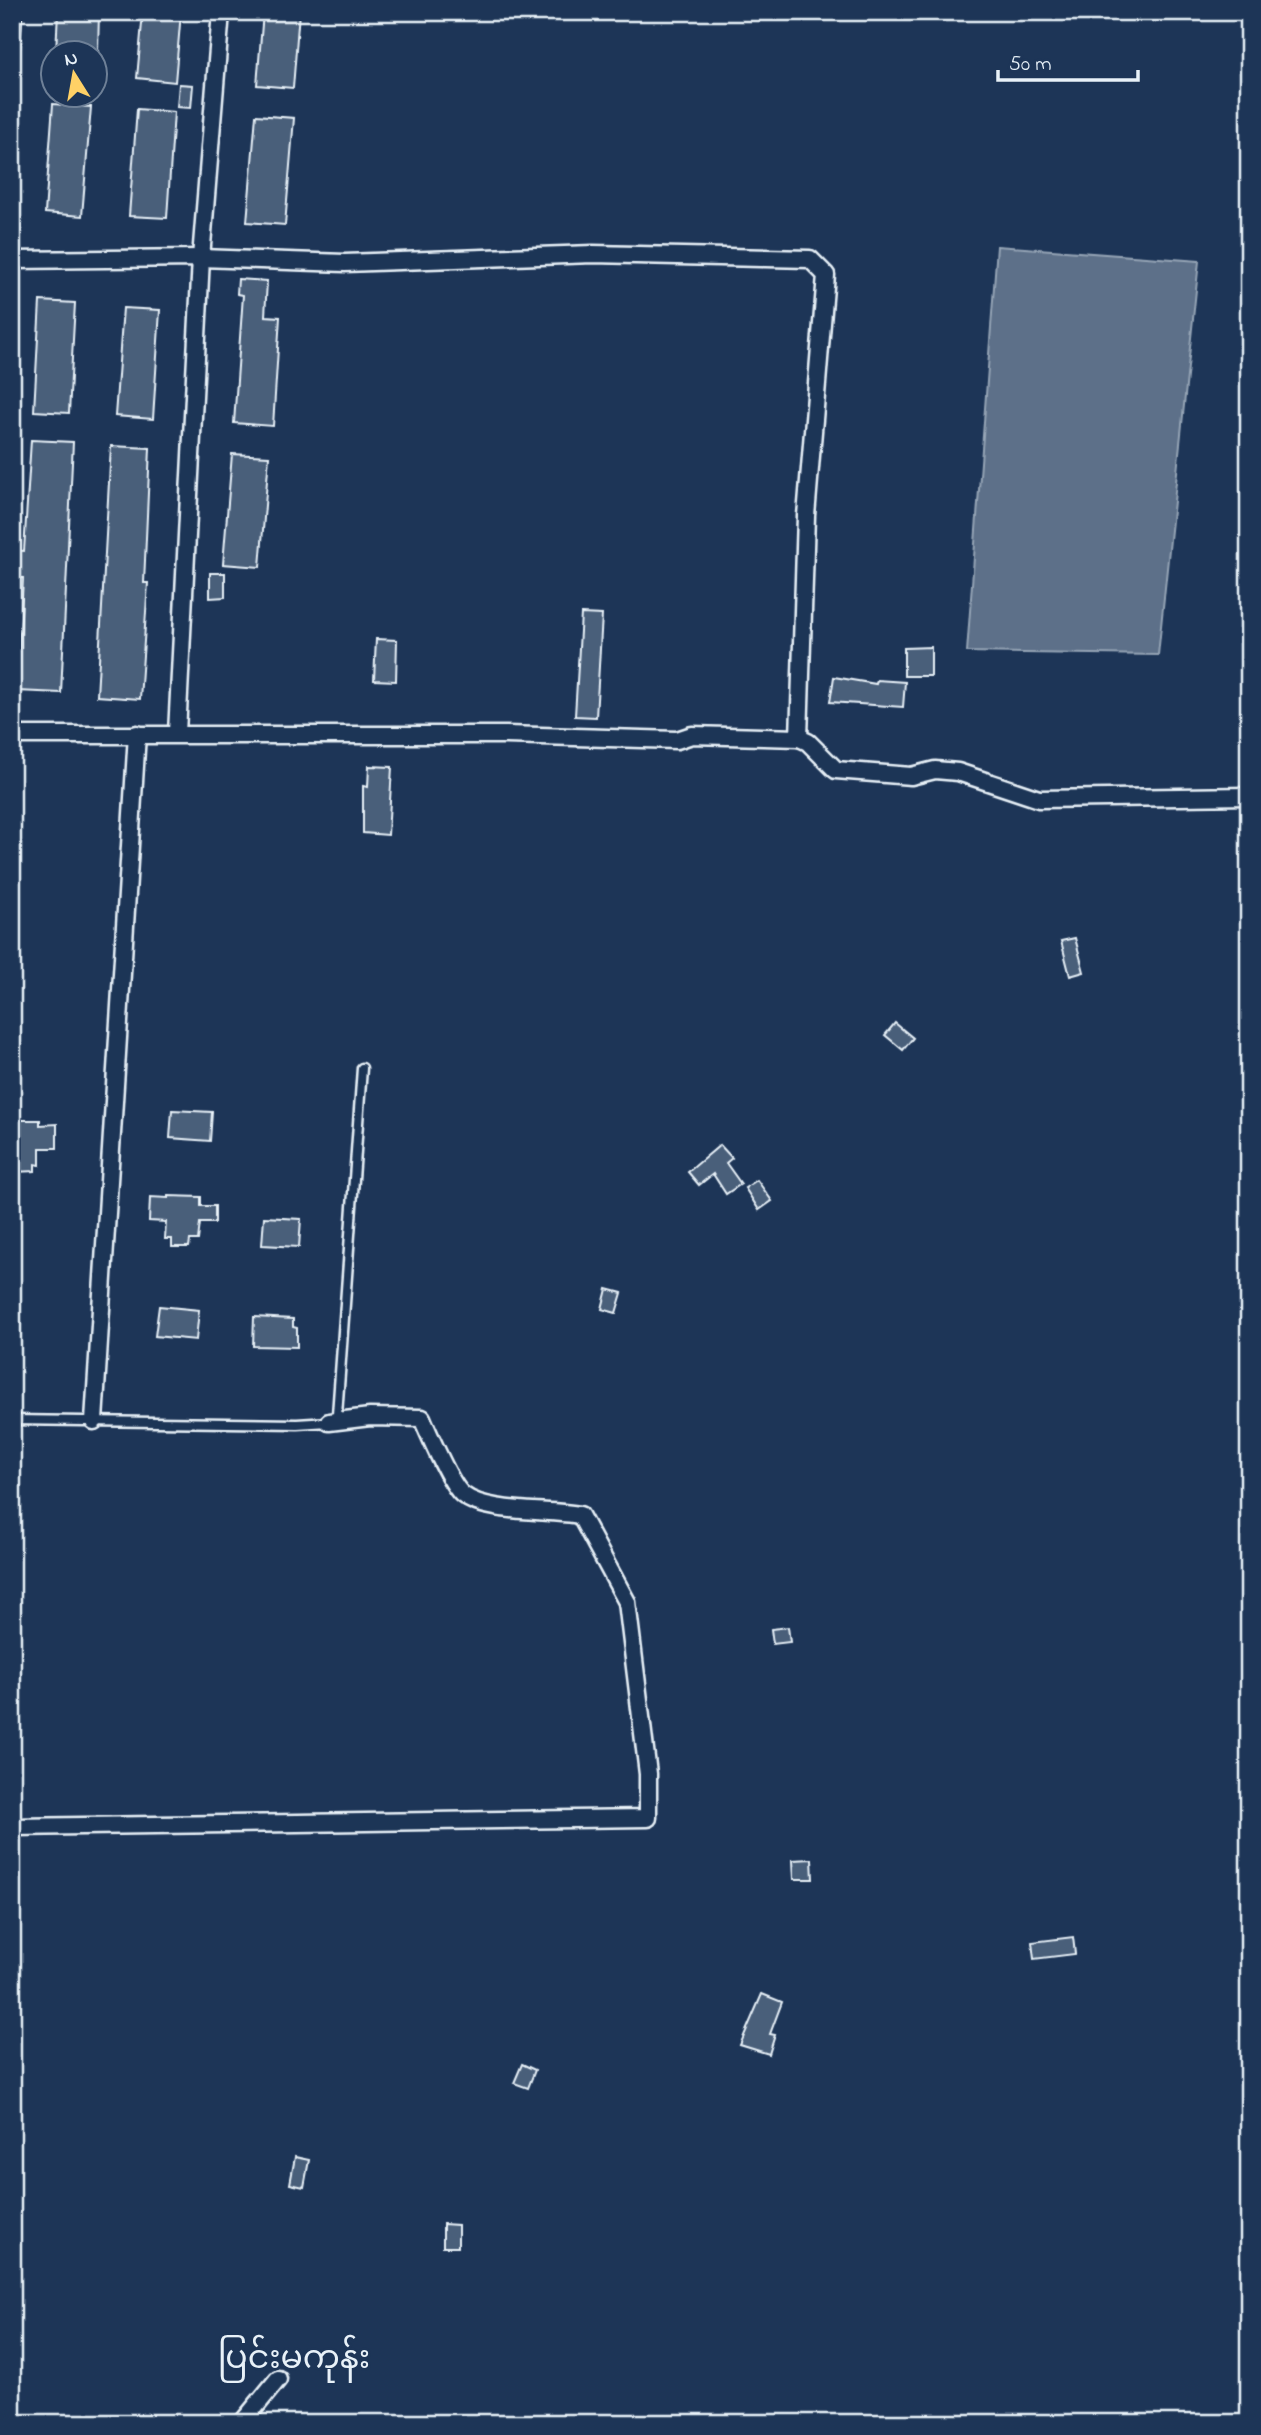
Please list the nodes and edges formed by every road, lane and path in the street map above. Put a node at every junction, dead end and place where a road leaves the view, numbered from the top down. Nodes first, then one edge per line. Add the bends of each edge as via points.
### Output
1 (17, 12) edge
2 (221, 12) edge
3 (12, 87) edge
4 (201, 258) junction
5 (12, 260) edge
6 (177, 733) junction
7 (137, 734) junction
8 (12, 735) edge
9 (799, 738) junction
10 (1249, 796) edge
11 (362, 1068) dead end
12 (12, 1420) edge
13 (94, 1421) junction
14 (329, 1422) junction
15 (12, 1827) edge
16 (278, 2379) dead end
17 (242, 2423) edge

1 - 3 lane
2 - 4 street
4 - 5 street
4 - 6 street
4 - 9 street via 345,263 593,254 810,259 826,275 806,516
6 - 7 street
6 - 9 street
7 - 8 street
7 - 13 street
9 - 10 street via 836,770 911,776 935,770 958,772 1039,799
11 - 14 lane via 339,1404 337,1415
12 - 13 lane
13 - 14 lane
14 - 15 street via 422,1418 462,1494 488,1506 580,1514 627,1602 648,1774 648,1818
16 - 17 street

